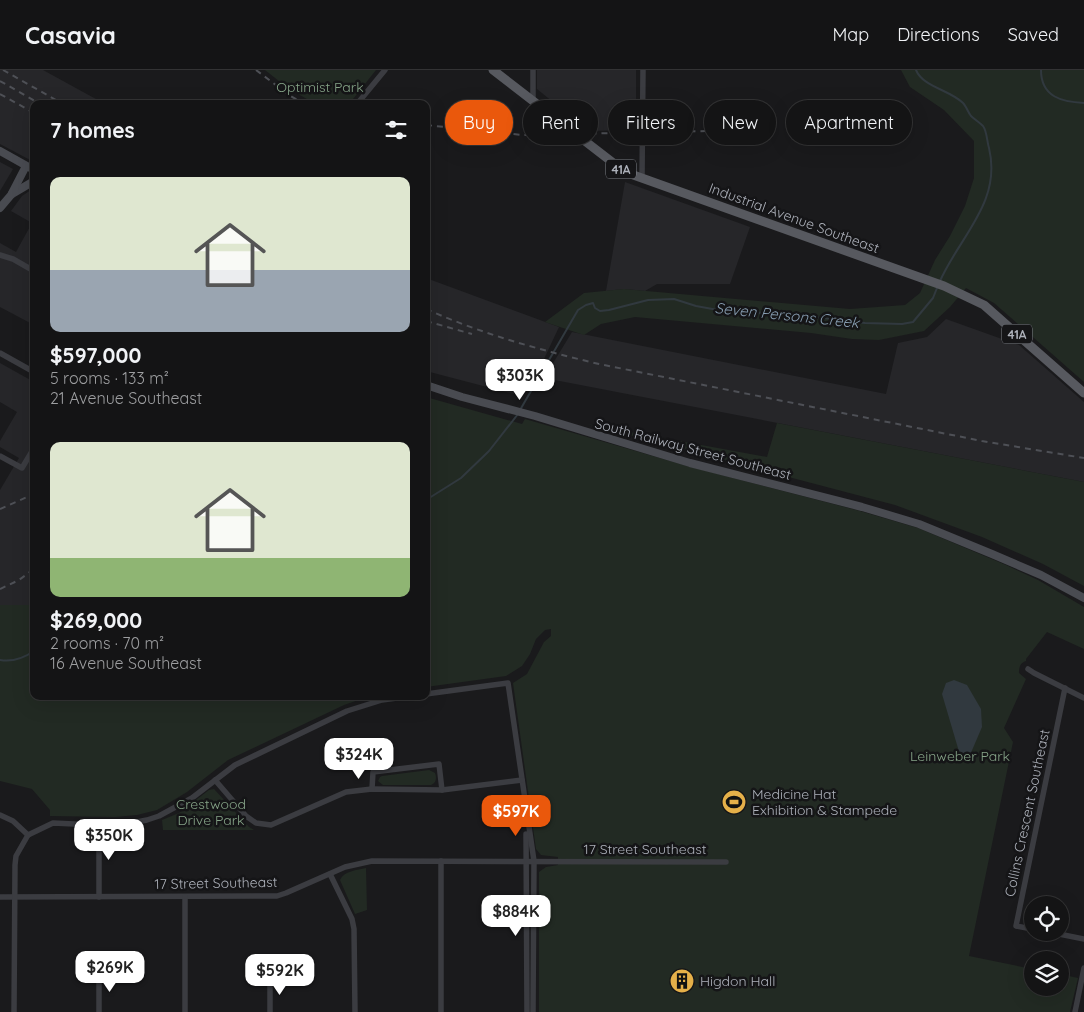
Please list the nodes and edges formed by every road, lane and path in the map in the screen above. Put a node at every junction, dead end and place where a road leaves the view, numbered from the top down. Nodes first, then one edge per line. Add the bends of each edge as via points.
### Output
1 (385, 70) edge
2 (493, 70) edge
3 (533, 70) edge
4 (642, 70) edge
5 (360, 100) edge
6 (532, 100) edge
7 (533, 100) edge
8 (590, 145) edge
9 (0, 151) edge
10 (30, 168) edge
11 (642, 178) junction
12 (30, 183) edge
13 (11, 195) junction
14 (0, 208) edge
15 (0, 255) edge
16 (30, 269) edge
17 (0, 353) edge
18 (30, 370) edge
19 (430, 386) edge
20 (1084, 392) edge
21 (30, 455) edge
22 (0, 456) edge
23 (1084, 598) edge
24 (1028, 669) dead end
25 (1065, 688) junction
26 (430, 693) edge
27 (1084, 698) edge
28 (382, 700) edge
29 (215, 780) junction
30 (522, 780) junction
31 (372, 789) junction
32 (442, 790) junction
33 (0, 815) edge
34 (99, 825) junction
35 (28, 835) junction
36 (441, 862) junction
37 (530, 862) junction
38 (726, 862) dead end
39 (330, 874) junction
40 (0, 897) edge
41 (14, 897) junction
42 (99, 897) junction
43 (185, 897) junction
44 (1024, 928) edge
45 (1069, 937) edge
46 (1084, 940) edge
47 (1084, 968) edge
48 (99, 973) dead end
49 (270, 981) dead end
50 (1081, 1001) edge
51 (14, 1012) edge
52 (99, 1012) edge
53 (185, 1012) edge
54 (270, 1012) edge
55 (355, 1012) edge
56 (441, 1012) edge
57 (527, 1012) edge
58 (533, 1012) edge
59 (1075, 1012) edge

1 - 5 street
2 - 6 main road, Industrial Avenue Southeast / 41A
3 - 7 street
4 - 11 street
8 - 11 main road, Industrial Avenue Southeast / 41A via 625,172
9 - 10 street
10 - 13 street
11 - 20 main road, Industrial Avenue Southeast / 41A via 944,286 984,305
12 - 13 street
13 - 14 street
15 - 16 street
17 - 18 street
19 - 23 street, South Railway Street Southeast via 690,463 920,524 1041,575
21 - 22 street via 22,468
24 - 25 street
25 - 27 street
25 - 44 street, Collins Crescent Southeast via 1016,926
26 - 30 street via 508,683
28 - 29 street via 347,711 235,766
29 - 31 street via 251,820 271,826 346,792
29 - 34 street via 192,798 159,816 116,826
30 - 32 street
30 - 37 street
31 - 32 street
31 - 32 street via 373,772 439,764
33 - 35 street via 13,821
34 - 35 street via 53,823
34 - 42 street
35 - 41 street via 16,856
36 - 37 street, 17 Street Southeast
36 - 39 street, 17 Street Southeast via 372,861
36 - 56 street
37 - 38 street, 17 Street Southeast
37 - 57 street
37 - 58 street
39 - 43 street, 17 Street Southeast via 277,896
39 - 55 street via 354,930
40 - 41 street, 17 Street Southeast
41 - 42 street, 17 Street Southeast
41 - 51 street
42 - 43 street, 17 Street Southeast
43 - 53 street
45 - 46 street
47 - 50 street
48 - 52 street
49 - 54 street
50 - 59 street

